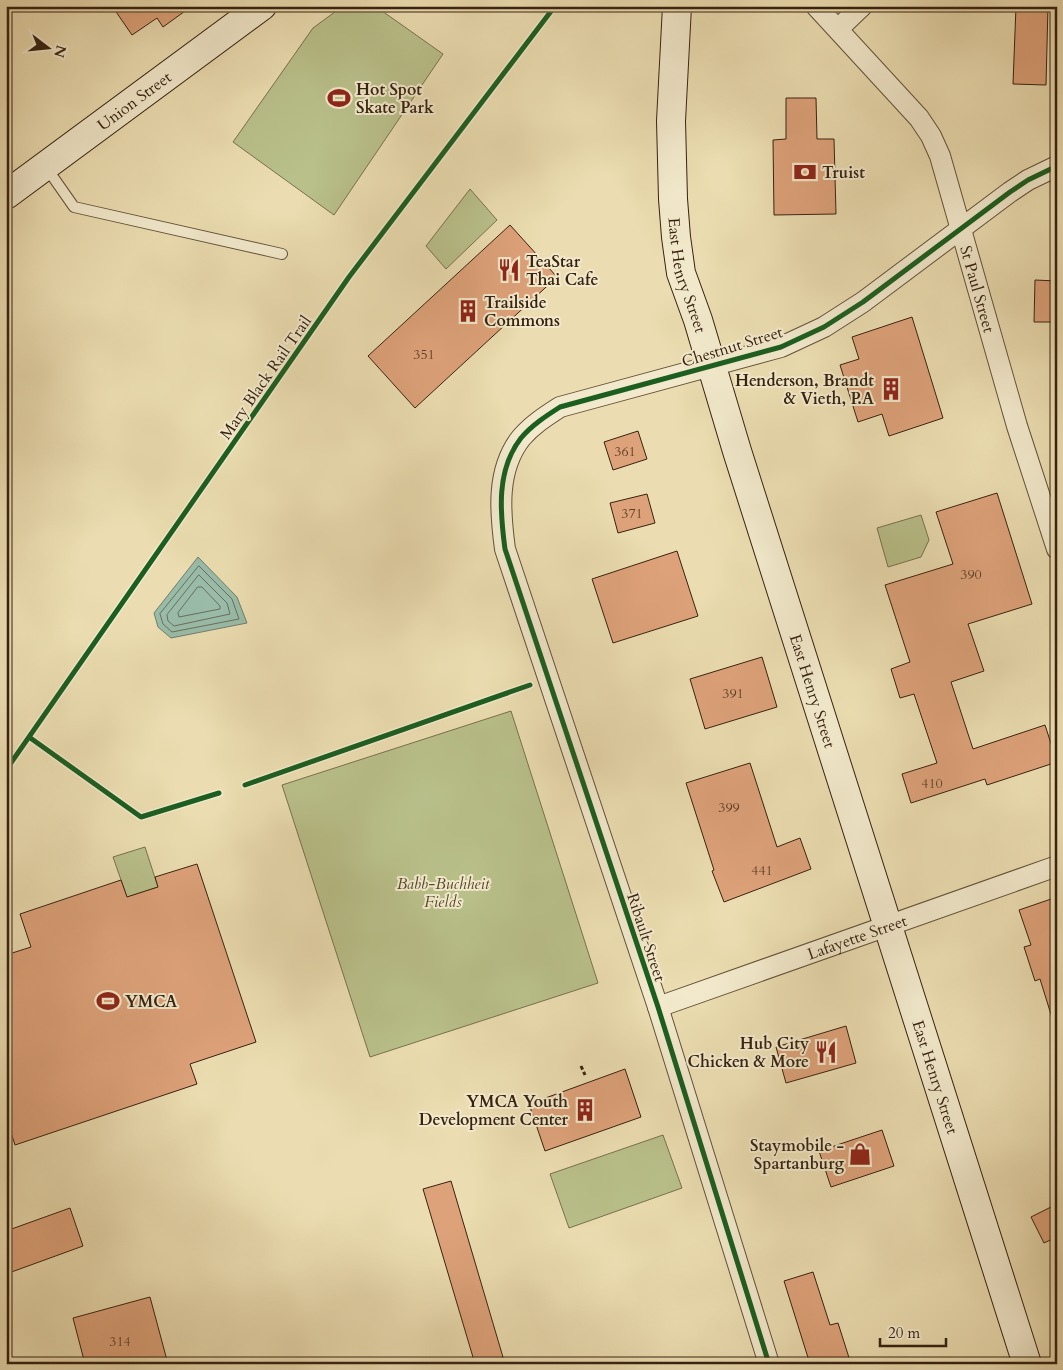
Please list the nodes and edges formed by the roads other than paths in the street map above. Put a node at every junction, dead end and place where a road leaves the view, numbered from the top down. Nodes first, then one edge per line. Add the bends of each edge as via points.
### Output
1 (262, 6) edge
2 (678, 6) edge
3 (816, 6) edge
4 (862, 6) edge
5 (838, 29) junction
6 (45, 166) junction
7 (1057, 166) edge
8 (6, 195) edge
9 (960, 229) junction
10 (282, 254) dead end
11 (711, 367) junction
12 (501, 519) joint
13 (1057, 549) edge
14 (1057, 866) edge
15 (888, 926) junction
16 (658, 1007) junction
17 (769, 1364) edge
18 (1027, 1364) edge

1 - 6 main road, Union Street
2 - 11 main road, East Henry Street via 671,120 676,237 681,273
3 - 5 street, St Paul Street
4 - 5 street
5 - 9 street, St Paul Street via 919,118 931,136 940,156
6 - 8 main road, Union Street
6 - 10 lane via 74,207
7 - 9 street, Chestnut Street via 1022,184
9 - 11 street, Chestnut Street via 864,302 824,327 781,347
9 - 13 street, St Paul Street
11 - 12 street, Chestnut Street via 560,407 536,423 521,439 502,479
11 - 15 main road, East Henry Street
12 - 16 street, Ribault Street via 505,550
14 - 15 street, Lafayette Street
15 - 16 street, Lafayette Street
15 - 18 main road, East Henry Street
16 - 17 street, Ribault Street

